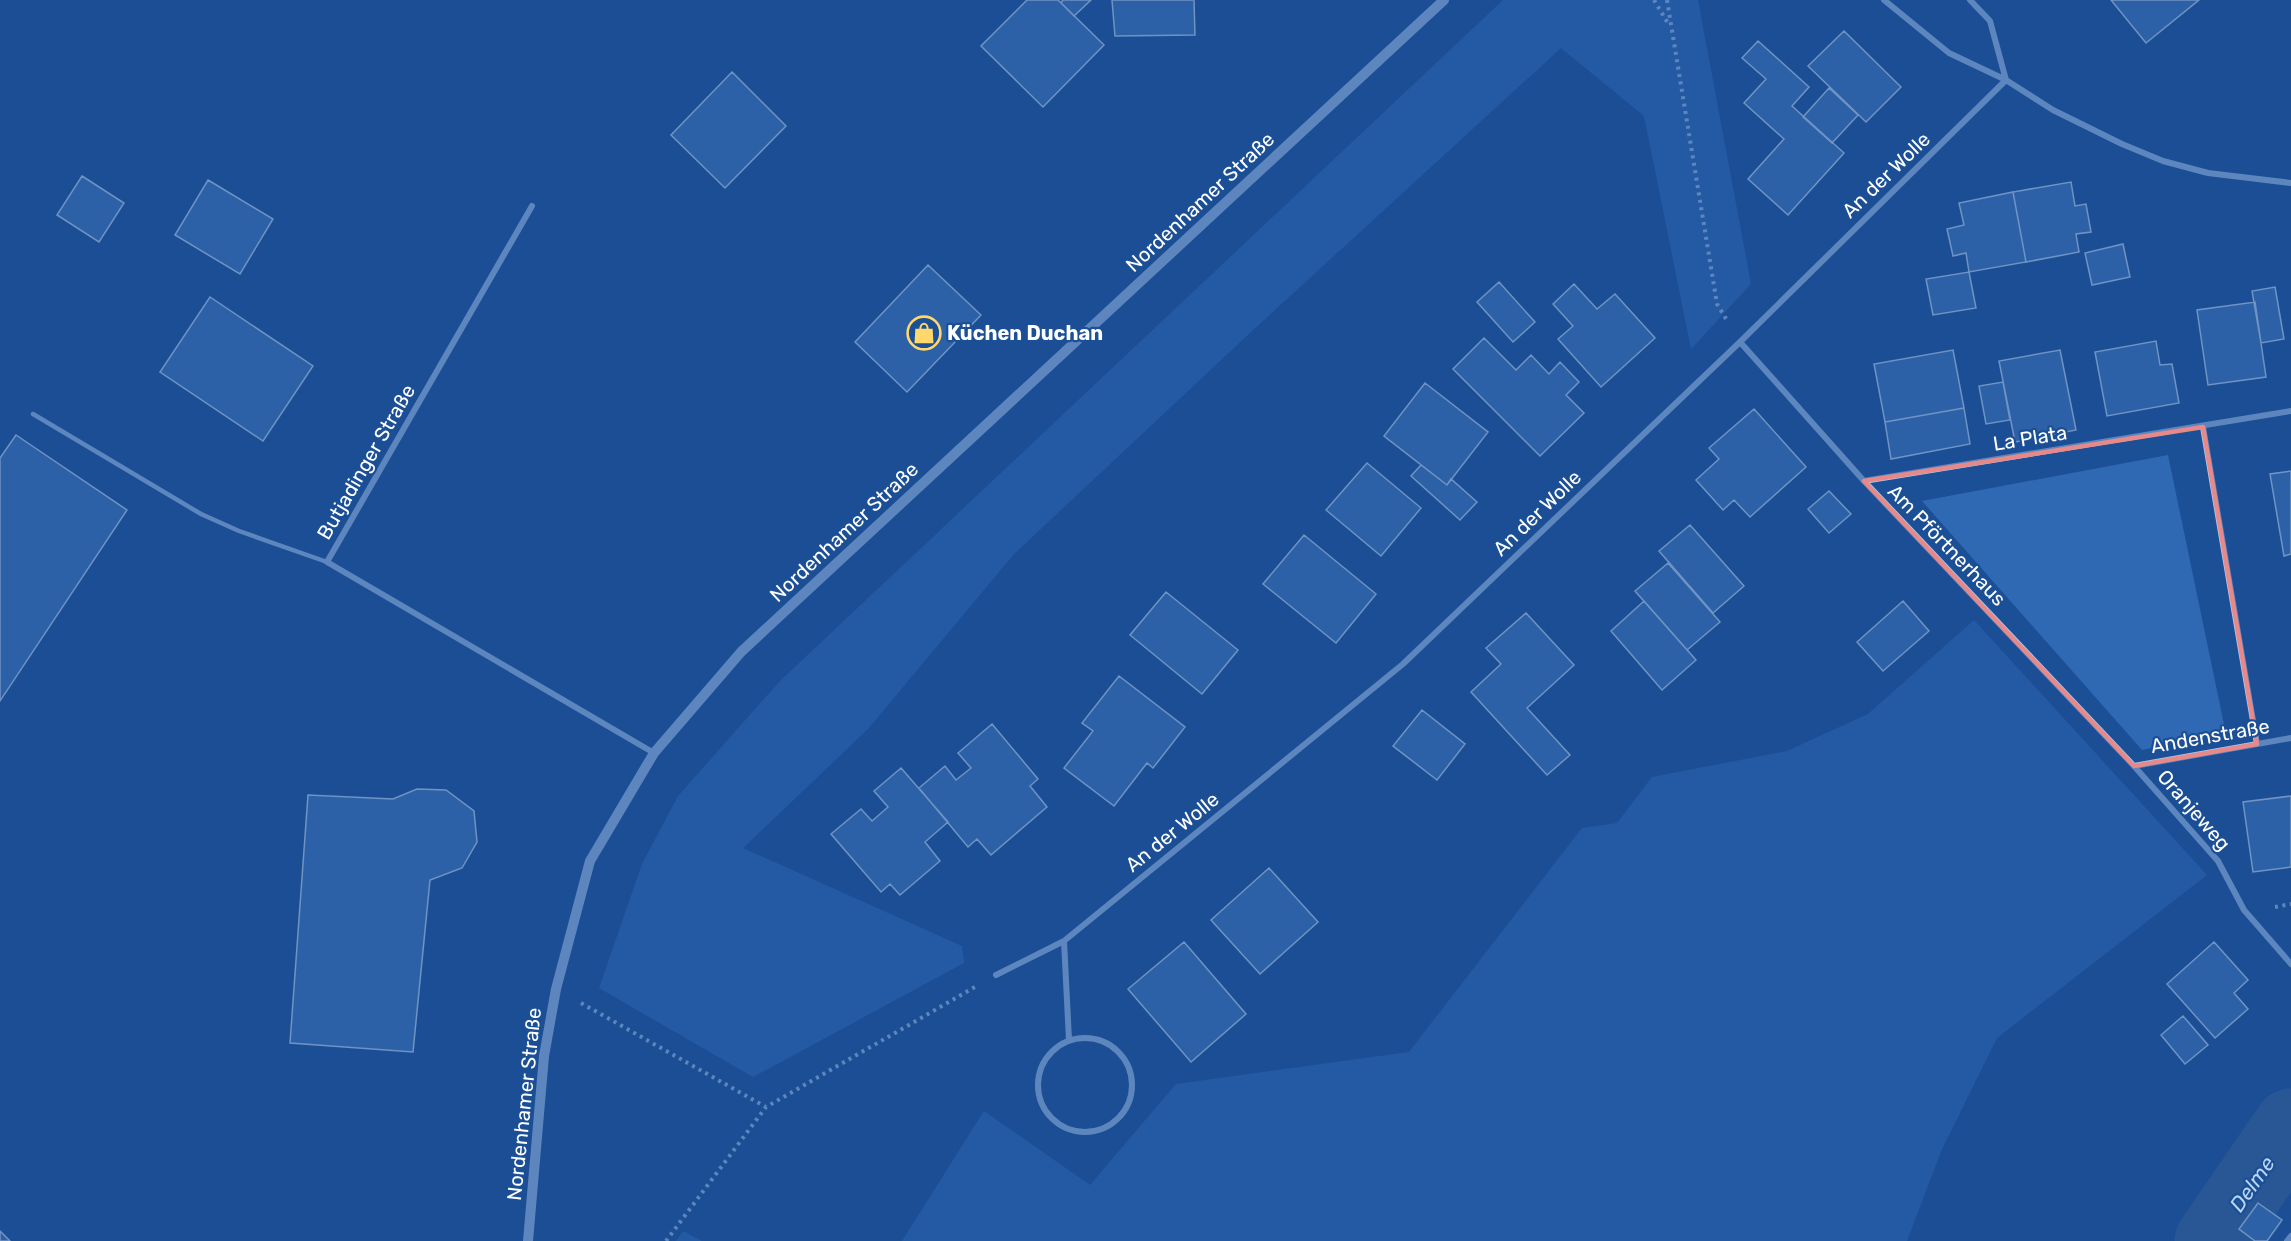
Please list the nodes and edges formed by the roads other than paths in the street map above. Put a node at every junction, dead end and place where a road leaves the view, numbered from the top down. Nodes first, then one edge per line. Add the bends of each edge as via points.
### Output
1 (1444, 0) edge
2 (1884, 0) edge
3 (1970, 0) edge
4 (2006, 80) junction
5 (2291, 183) edge
6 (532, 206) dead end
7 (1740, 342) junction
8 (2291, 411) edge
9 (33, 414) dead end
10 (2203, 427) junction
11 (1864, 481) junction
12 (327, 562) junction
13 (2291, 738) edge
14 (2257, 744) junction
15 (654, 753) junction
16 (2134, 766) junction
17 (1064, 941) junction
18 (2291, 964) edge
19 (996, 975) road end
20 (1069, 1041) junction
21 (2291, 1236) edge
22 (528, 1241) edge
23 (2287, 1241) edge

1 - 15 street, Nordenhamer Straße via 741,652
2 - 4 street via 1949,53
3 - 4 street via 1990,21
4 - 5 street via 2054,110 2163,161 2208,173
4 - 7 street, An der Wolle
6 - 12 street, Butjadinger Straße
7 - 11 street, Am Pförtnerhaus
7 - 17 street, An der Wolle via 1403,664
8 - 10 street, La Plata
9 - 12 lane via 201,514
10 - 11 street, La Plata
10 - 14 street
11 - 16 street, Am Pförtnerhaus
12 - 15 street, Butjadinger Straße
13 - 14 street, Andenstraße
14 - 16 street, Andenstraße
15 - 22 street, Nordenhamer Straße via 590,861 556,989 544,1056
16 - 18 street, Oranjeweg via 2218,861 2244,910
17 - 19 street, An der Wolle
17 - 20 street
20 - 20 street via 1052,1051 1042,1064 1037,1082 1039,1098 1044,1110 1062,1127 1080,1133 1101,1130 1118,1119 1129,1105 1129,1067 1111,1045 1091,1038
21 - 23 street

